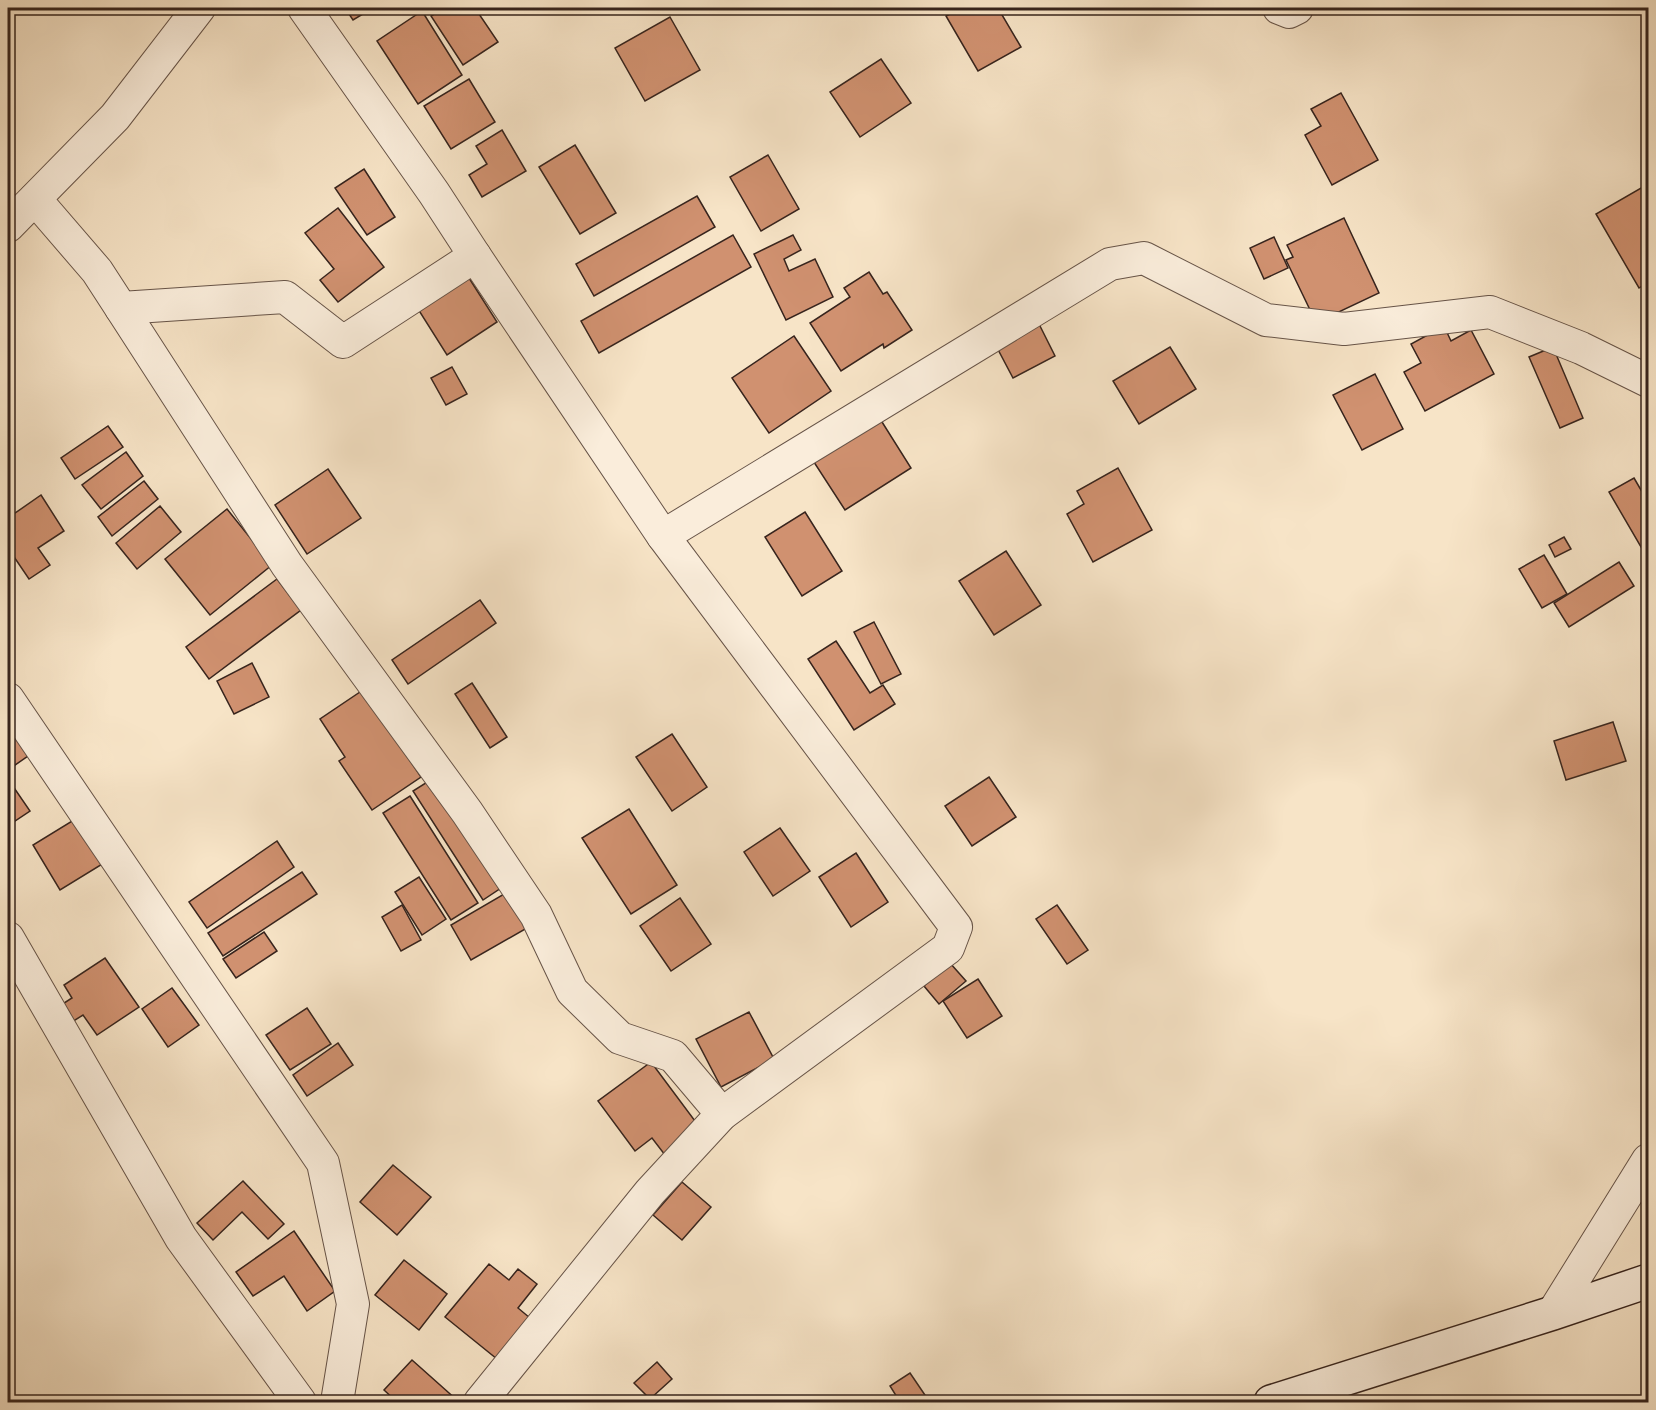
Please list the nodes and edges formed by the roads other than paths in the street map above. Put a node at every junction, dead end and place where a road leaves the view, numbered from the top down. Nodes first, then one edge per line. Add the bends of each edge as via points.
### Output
1 (199, 8) edge
2 (304, 8) edge
3 (1279, 8) edge
4 (1298, 8) edge
5 (35, 199) junction
6 (8, 226) edge
7 (475, 256) junction
8 (121, 308) junction
9 (1648, 381) edge
10 (663, 536) junction
11 (8, 699) edge
12 (8, 938) edge
13 (722, 1114) junction
14 (1648, 1160) edge
15 (1648, 1281) edge
16 (1553, 1313) junction
17 (300, 1402) edge
18 (337, 1402) edge
19 (480, 1402) edge
20 (1271, 1402) edge

1 - 5 street via 115,117
2 - 7 street
3 - 4 street via 1289,12
5 - 6 street
5 - 8 street via 97,272
7 - 8 street via 343,342 285,297
7 - 10 street
8 - 13 street via 287,565 467,812 536,915 572,991 620,1038 673,1056
9 - 10 street via 1581,348 1490,312 1344,329 1266,320 1144,258 1110,264
10 - 13 street via 956,927 948,948
11 - 18 street via 323,1163 353,1304
12 - 17 street via 181,1238
13 - 19 street via 650,1192
14 - 16 street
15 - 16 main road
16 - 20 main road

